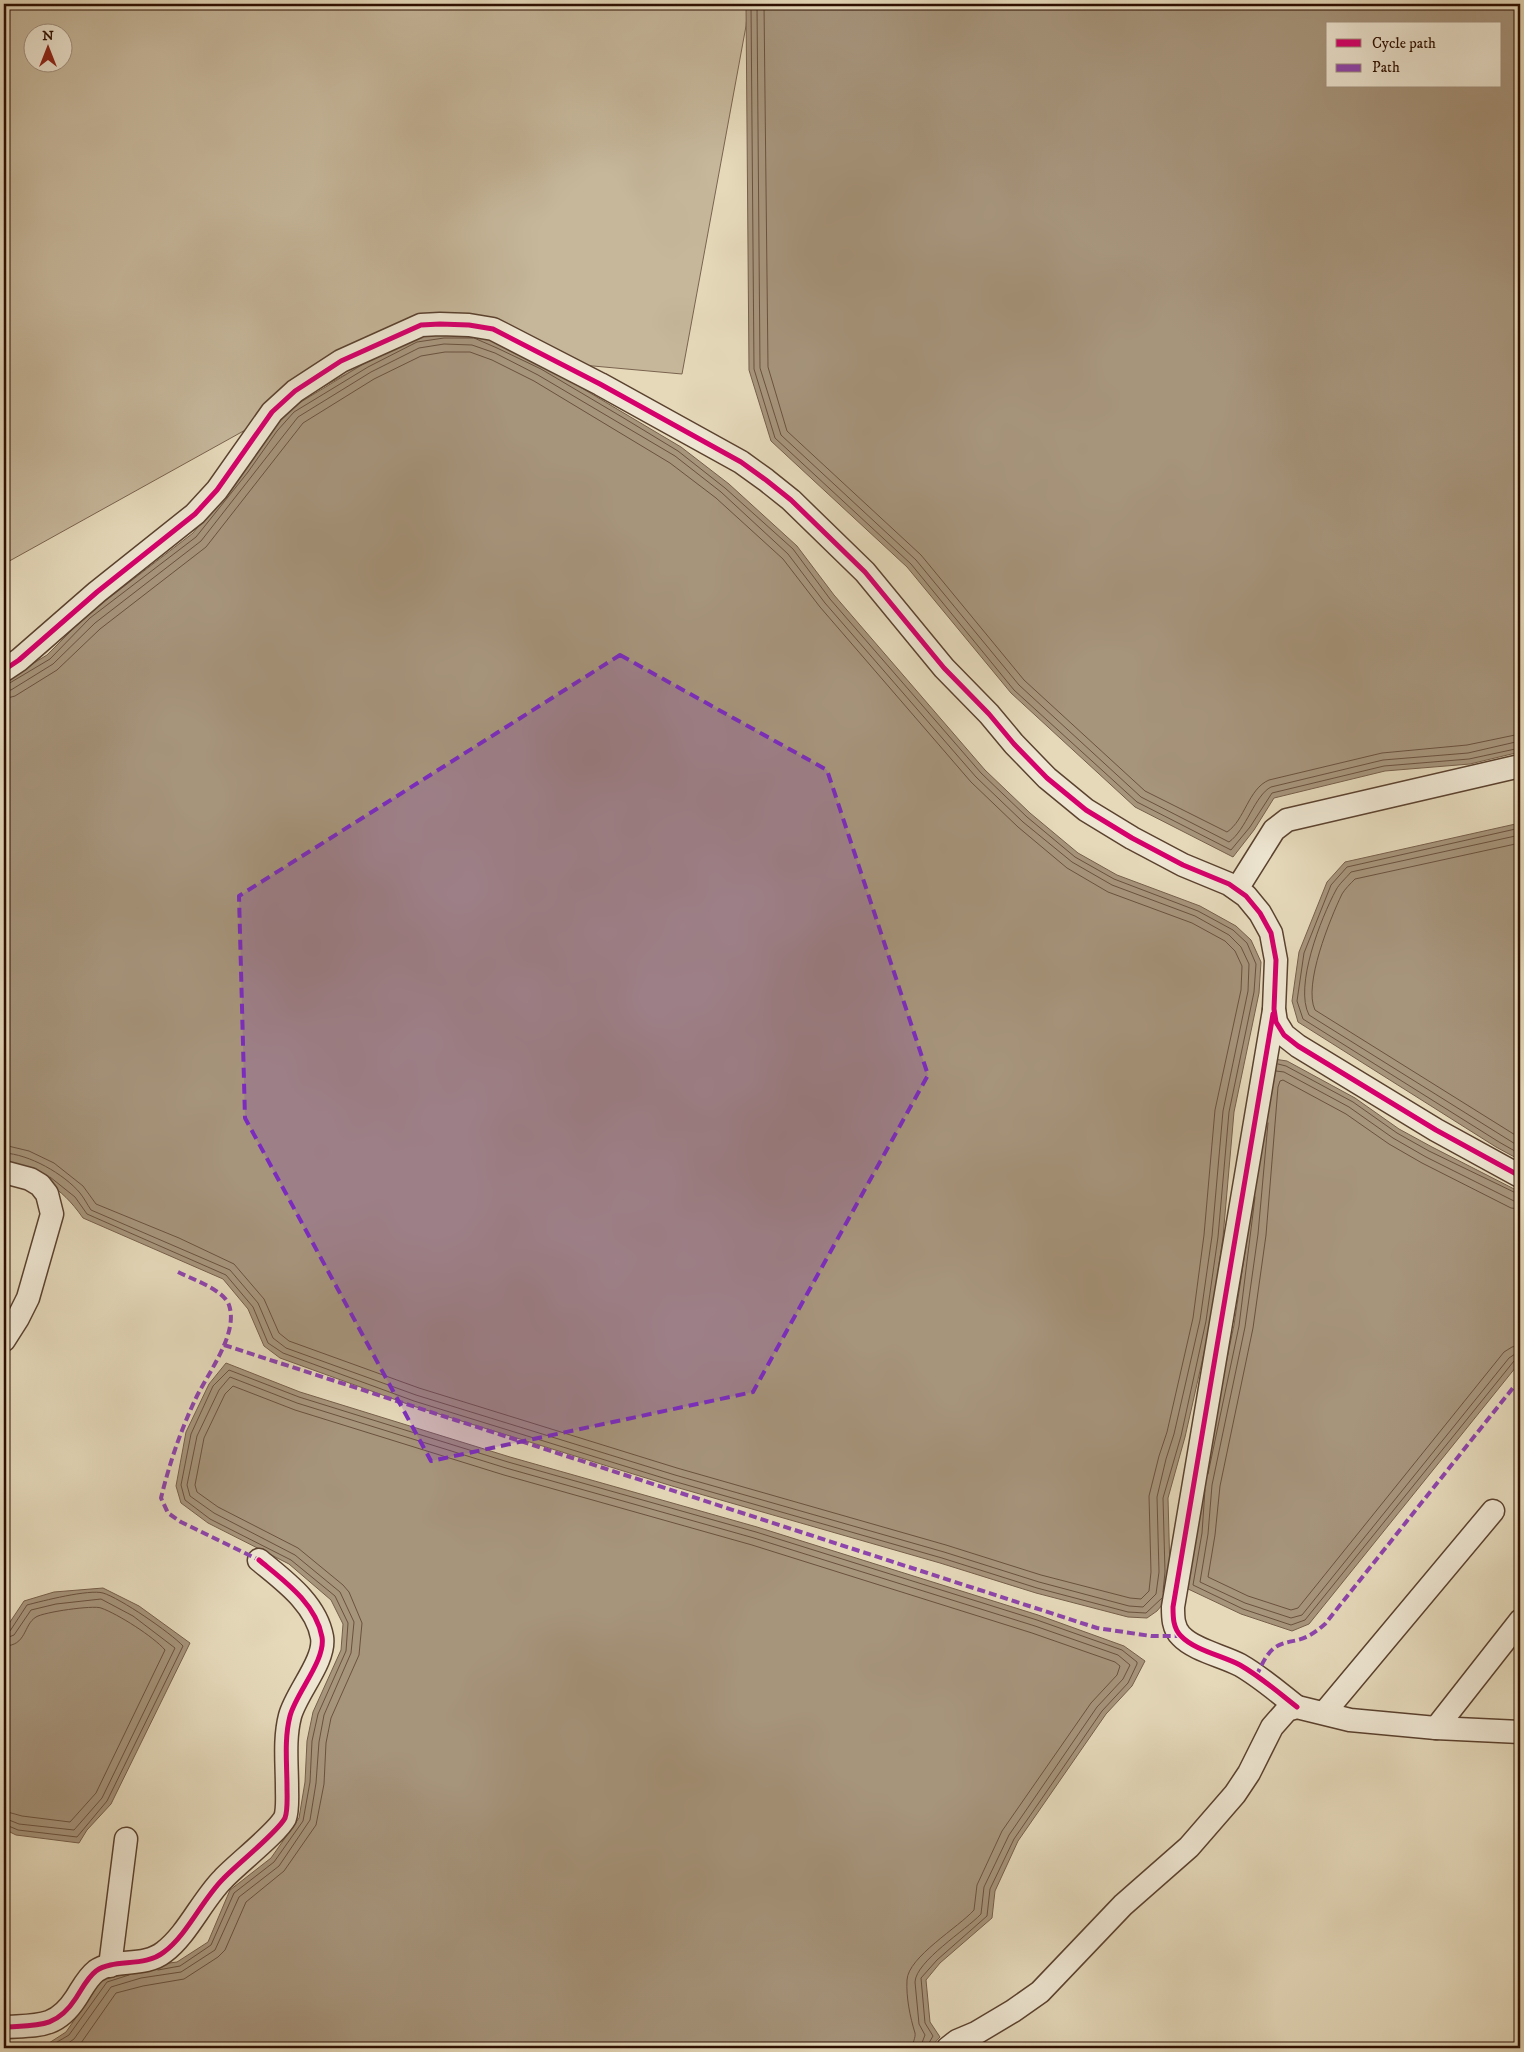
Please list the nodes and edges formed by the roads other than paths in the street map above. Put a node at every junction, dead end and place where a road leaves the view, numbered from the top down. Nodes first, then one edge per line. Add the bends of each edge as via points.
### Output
1 (4, 670) edge
2 (1520, 766) edge
3 (1237, 889) junction
4 (1274, 1009) junction
5 (4, 1172) edge
6 (1520, 1176) edge
7 (4, 1340) edge
8 (1493, 1511) dead end
9 (259, 1560) dead end
10 (1520, 1621) edge
11 (1297, 1707) junction
12 (1324, 1713) junction
13 (1436, 1728) junction
14 (1520, 1732) edge
15 (126, 1839) dead end
16 (110, 1966) junction
17 (4, 2027) edge
18 (948, 2048) edge

1 - 3 street via 195,514 229,474 272,412 295,391 341,361 421,325 469,325 494,329 741,462 766,480 792,500 865,572 944,668 1047,778 1086,810 1132,838
2 - 3 street via 1287,820 1274,830
3 - 4 street via 1260,913 1270,933 1276,960
4 - 6 street via 1276,1022 1284,1035 1298,1046 1436,1130
4 - 11 street via 1173,1607 1174,1625 1180,1636 1242,1666
5 - 7 street via 40,1185 47,1194 52,1214 28,1298
8 - 12 street
9 - 16 street via 300,1597 316,1619 322,1638 320,1655 295,1702 286,1735 285,1818 207,1896 176,1942 164,1953 148,1961
10 - 13 street
11 - 12 street
11 - 18 street via 1279,1716 1235,1794 1189,1846 1123,1905 1040,1992 1013,2012
12 - 13 street via 1350,1720
13 - 14 street
15 - 16 street
16 - 17 street via 97,1970 70,2008 53,2022

